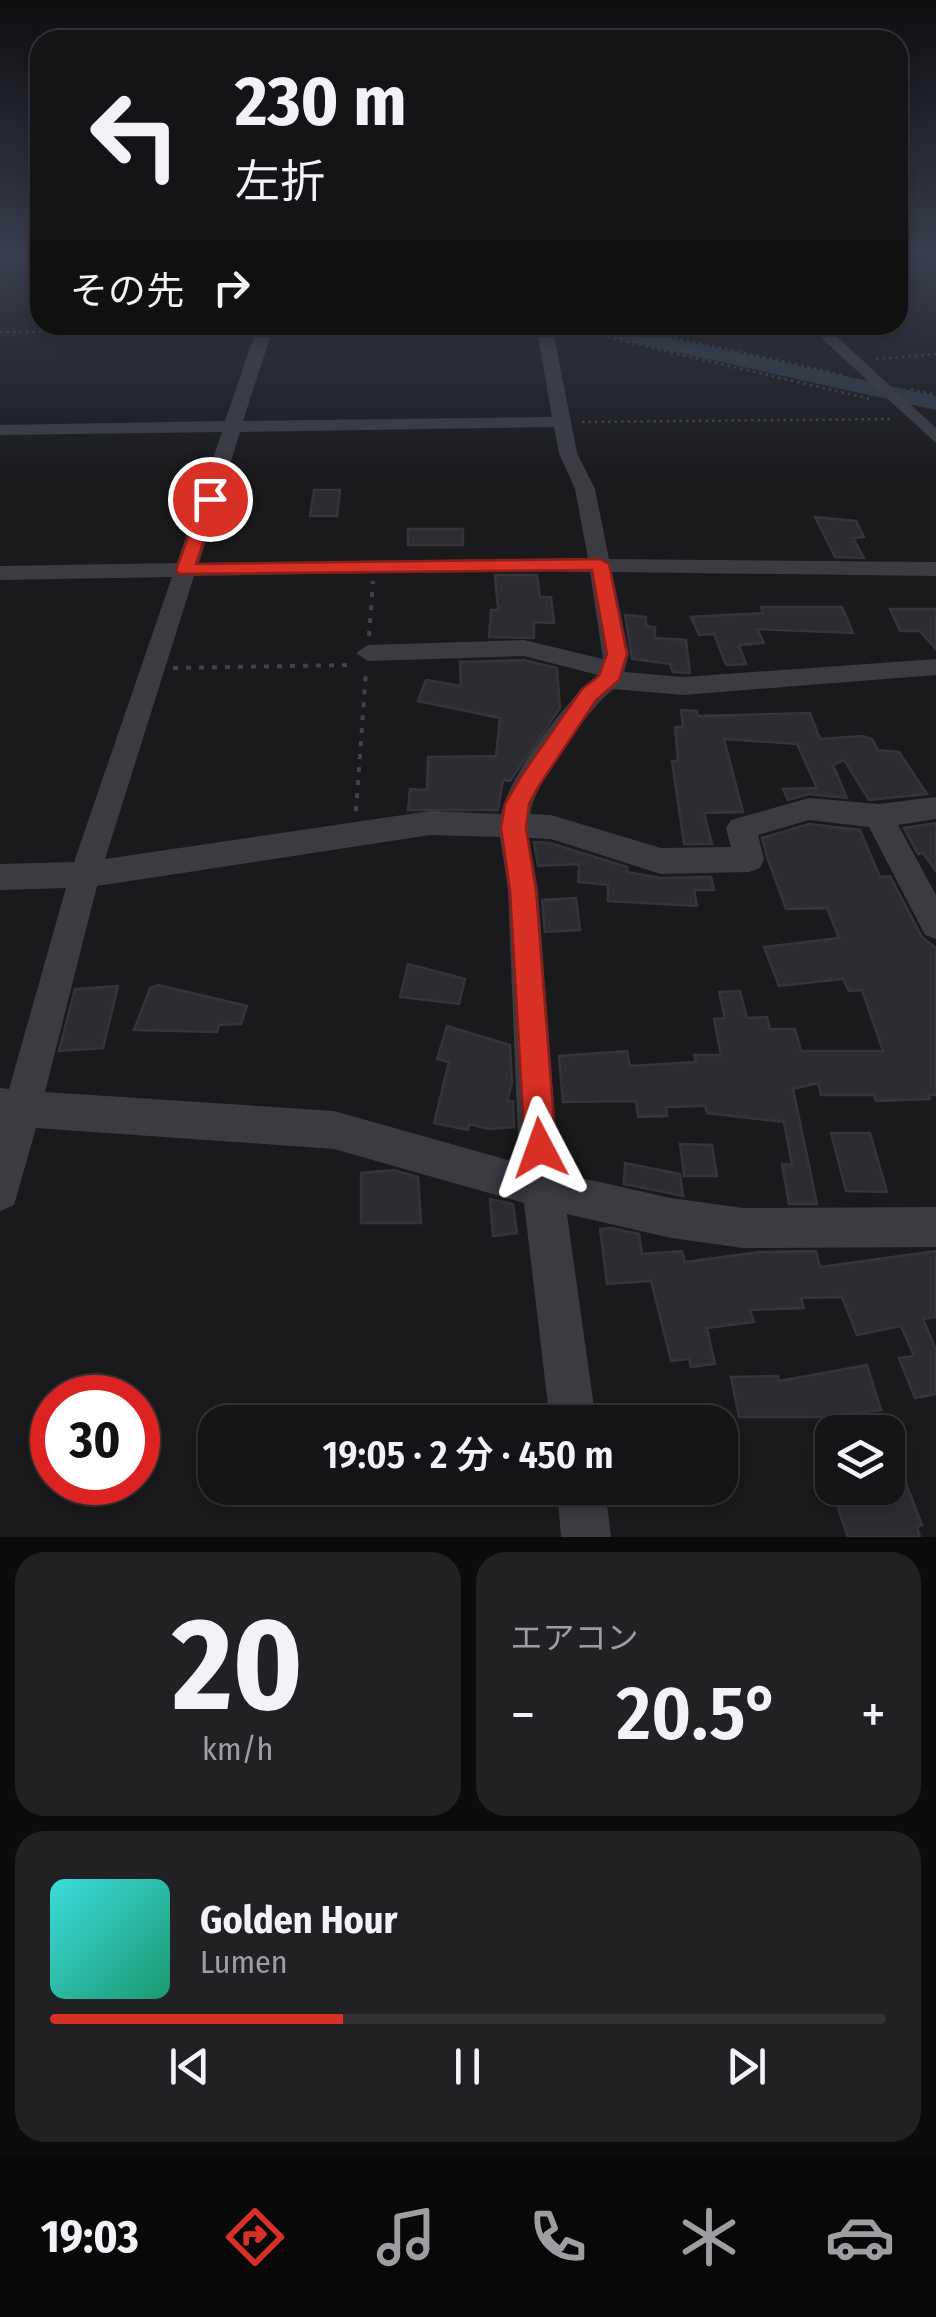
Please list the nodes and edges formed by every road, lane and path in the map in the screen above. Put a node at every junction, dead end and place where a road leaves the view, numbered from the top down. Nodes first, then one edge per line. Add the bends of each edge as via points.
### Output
1 (263, 335) edge
2 (546, 335) edge
3 (595, 335) edge
4 (664, 335) edge
5 (825, 335) edge
6 (936, 354) edge
7 (852, 362) junction
8 (872, 379) junction
9 (906, 410) junction
10 (936, 413) edge
11 (562, 422) junction
12 (234, 428) junction
13 (0, 430) edge
14 (936, 438) edge
15 (600, 564) junction
16 (374, 566) junction
17 (936, 569) edge
18 (186, 570) junction
19 (0, 573) edge
20 (368, 653) joint
21 (936, 667) edge
22 (153, 668) junction
23 (610, 675) junction
24 (936, 808) edge
25 (878, 816) junction
26 (514, 828) junction
27 (354, 832) junction
28 (86, 875) junction
29 (0, 877) edge
30 (936, 925) edge
31 (11, 1108) edge
32 (540, 1188) junction
33 (0, 1192) edge
34 (936, 1227) edge
35 (571, 1405) edge
36 (582, 1505) edge
37 (586, 1537) edge

1 - 12 street
2 - 11 street
3 - 9 path
4 - 8 path
5 - 7 street
6 - 7 path
7 - 8 street
8 - 9 street
9 - 10 street
9 - 11 path
9 - 14 street
11 - 12 street
11 - 15 street via 586,489
12 - 13 street
12 - 18 street
15 - 16 street
15 - 17 street
15 - 23 street via 617,654
16 - 18 street
16 - 20 path
18 - 19 street
18 - 22 street
20 - 23 street via 524,648
21 - 23 street via 683,686
22 - 27 path via 367,665
22 - 28 street
23 - 26 street via 589,694 530,781
24 - 25 street
25 - 26 street via 809,809 740,828 749,859 706,862 661,861 551,826
25 - 30 street
26 - 27 street via 430,822
26 - 32 street
27 - 28 street
28 - 29 street
28 - 31 street
31 - 32 street via 334,1130
31 - 33 street
32 - 34 street via 743,1228
32 - 35 street
36 - 37 street

